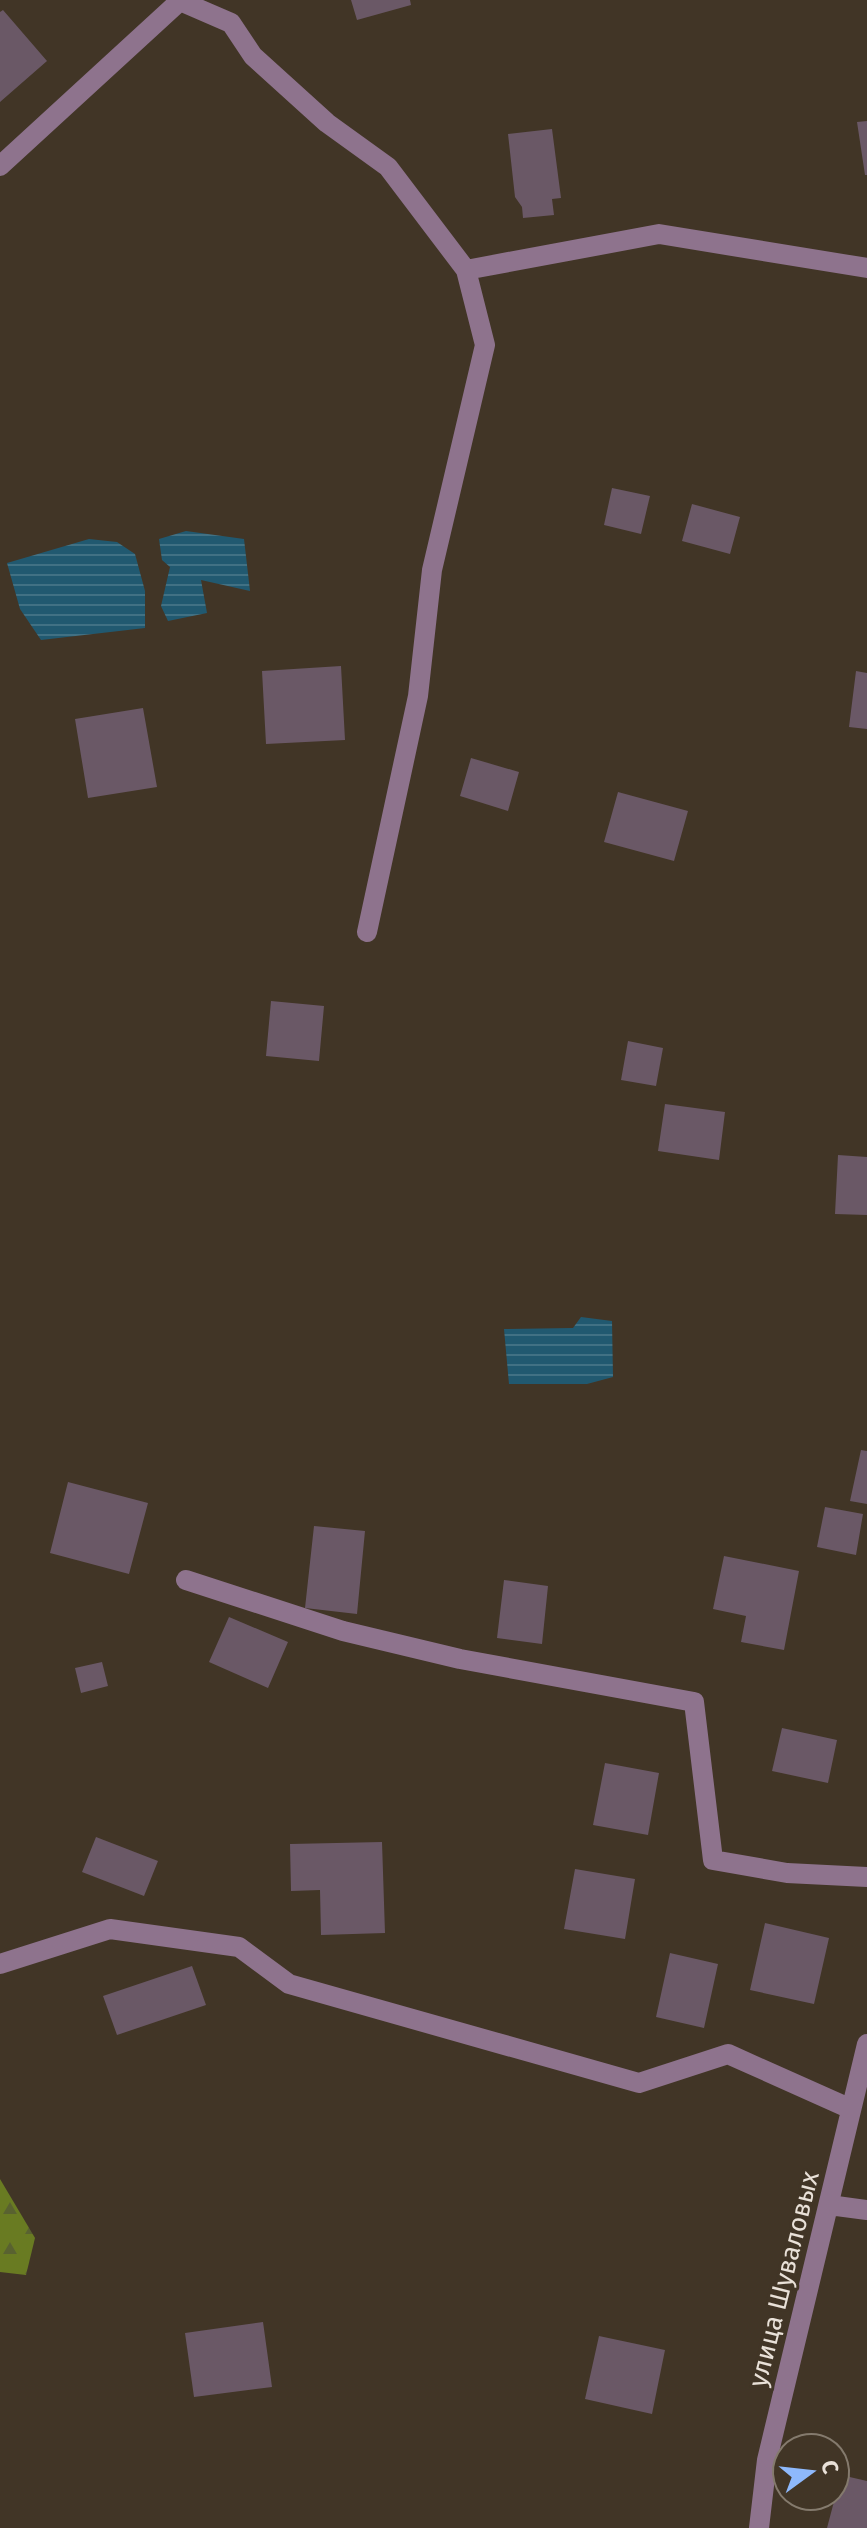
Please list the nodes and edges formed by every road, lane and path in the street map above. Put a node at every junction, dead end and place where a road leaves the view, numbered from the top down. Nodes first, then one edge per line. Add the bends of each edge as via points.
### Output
1 (180, 0) edge
2 (0, 166) edge
3 (867, 268) edge
4 (466, 270) junction
5 (367, 932) dead end
6 (186, 1580) dead end
7 (867, 1877) edge
8 (0, 1964) edge
9 (867, 2044) edge
10 (851, 2109) junction
11 (829, 2205) junction
12 (867, 2210) edge
13 (759, 2528) edge

1 - 2 street
1 - 4 street via 231,23 253,56 327,123 388,167
3 - 4 street via 659,234
4 - 5 street via 485,345 432,570 418,696
6 - 7 street via 343,1631 694,1702 713,1860 787,1873
8 - 10 street via 110,1929 239,1947 289,1984 639,2083 728,2054
9 - 10 street, улица Шуваловых
10 - 11 street, улица Шуваловых
11 - 12 street
11 - 13 street, улица Шуваловых via 767,2460

